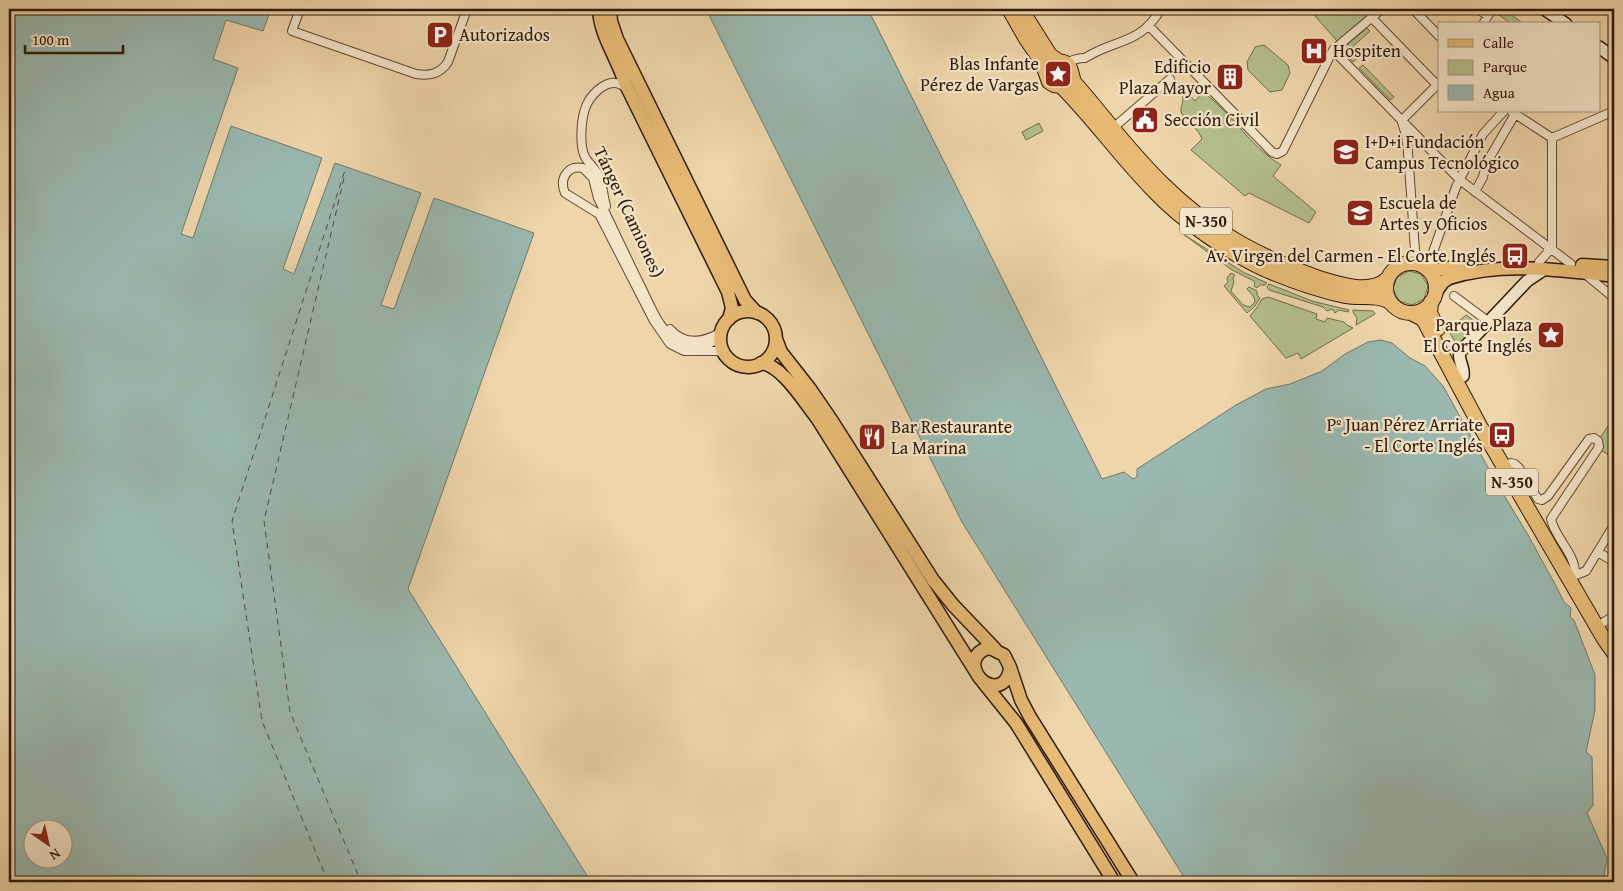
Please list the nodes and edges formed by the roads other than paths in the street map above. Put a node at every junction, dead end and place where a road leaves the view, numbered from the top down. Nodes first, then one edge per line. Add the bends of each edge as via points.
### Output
1 (300, 9) edge
2 (467, 9) edge
3 (599, 9) edge
4 (610, 9) edge
5 (1009, 9) edge
6 (1021, 9) edge
7 (1161, 9) edge
8 (1382, 9) edge
9 (1413, 9) edge
10 (1478, 9) edge
11 (1544, 9) edge
12 (1553, 9) edge
13 (1490, 12) edge
14 (1371, 17) junction
15 (1563, 22) edge
16 (1572, 22) edge
17 (1149, 26) junction
18 (1438, 35) edge
19 (1600, 42) edge
20 (1600, 48) edge
21 (1332, 50) junction
22 (1614, 51) edge
23 (1085, 58) junction
24 (1614, 58) edge
25 (1067, 68) junction
26 (1047, 72) junction
27 (1170, 79) dead end
28 (1438, 84) edge
29 (1061, 86) junction
30 (628, 90) junction
31 (1614, 111) edge
32 (1503, 112) edge
33 (1513, 113) edge
34 (1402, 120) junction
35 (1113, 128) junction
36 (1552, 138) junction
37 (1424, 144) junction
38 (1408, 152) junction
39 (1460, 180) junction
40 (1475, 192) junction
41 (1550, 249) junction
42 (1406, 264) junction
43 (1571, 264) junction
44 (1542, 266) junction
45 (1614, 267) edge
46 (1428, 270) junction
47 (1585, 273) junction
48 (1614, 276) edge
49 (1388, 279) junction
50 (1454, 296) dead end
51 (1433, 297) junction
52 (1614, 298) edge
53 (1390, 302) junction
54 (757, 313) junction
55 (1410, 313) junction
56 (729, 319) junction
57 (1489, 322) junction
58 (721, 333) junction
59 (776, 339) junction
60 (727, 356) junction
61 (761, 363) junction
62 (1463, 376) junction
63 (1511, 463) junction
64 (1614, 525) edge
65 (1598, 552) junction
66 (1614, 562) edge
67 (1576, 574) junction
68 (1609, 619) edge
69 (1614, 638) edge
70 (995, 649) junction
71 (1614, 653) edge
72 (1010, 667) junction
73 (979, 677) junction
74 (1114, 882) edge
75 (1133, 882) edge

1 - 2 street via 292,31 416,74 428,75 436,74 448,62
3 - 30 main road via 604,36
4 - 54 main road via 617,39 745,300
5 - 26 highway, N-350
6 - 25 highway, N-350 via 1050,55
7 - 17 street
8 - 14 street
9 - 18 street
10 - 13 street
11 - 15 street
12 - 16 street
14 - 21 street
14 - 28 street
17 - 21 street via 1272,152 1280,154
17 - 23 street via 1134,37
19 - 22 street
20 - 24 street
21 - 34 street
23 - 25 street
23 - 25 street via 1070,62
25 - 26 highway via 1051,64
25 - 29 highway via 1067,83
25 - 35 highway, N-350 via 1074,82
26 - 29 highway, N-350 via 1049,82
27 - 35 street
28 - 34 street
29 - 53 highway, N-350 via 1155,193 1240,256 1320,291 1384,298
30 - 56 main road via 728,292 732,308
30 - 58 street, Tánger (Camiones) via 621,84 610,84 586,104 582,140 584,154 600,176 606,206 666,324 682,339 706,340
31 - 36 street
32 - 39 street via 1483,134
33 - 36 street
33 - 40 street
34 - 37 street
34 - 38 street
35 - 49 highway, N-350 via 1164,186 1203,219 1243,246 1268,259 1335,283 1376,286
36 - 41 street
37 - 38 street via 1414,144
37 - 39 street
38 - 42 street via 1415,250
39 - 40 street
39 - 46 street
40 - 41 street
41 - 43 street
41 - 44 street
42 - 46 highway
42 - 49 highway, N-350 via 1393,270
43 - 44 main road
43 - 45 main road
44 - 46 main road via 1512,260
44 - 47 main road
44 - 51 main road via 1476,271 1449,278
44 - 57 street
46 - 51 highway, N-350 via 1435,283
47 - 48 main road
47 - 52 street
49 - 53 highway via 1386,288
50 - 57 street
51 - 55 highway via 1424,309
51 - 62 highway, N-350 via 1430,313
53 - 55 highway, N-350 via 1401,311
54 - 56 main road via 742,312
54 - 59 main road via 769,321
55 - 71 highway, N-350 via 1423,319 1480,426
56 - 58 main road
57 - 62 street via 1459,354
58 - 60 main road via 721,345
58 - 60 street via 711,344 692,346 680,344 670,336 654,313 596,193 593,178 583,168 567,172 562,180 565,193 599,214 665,339 684,352 718,351
59 - 61 main road via 772,353
59 - 70 main road via 781,352 832,421 933,580
60 - 61 main road via 742,365
61 - 73 main road via 771,366 786,379 817,418
62 - 63 highway, N-350
63 - 67 highway, N-350
63 - 67 street via 1519,468 1538,499 1542,500 1589,439 1598,441 1599,447 1551,519
64 - 65 street
65 - 66 street
65 - 67 street via 1586,571
67 - 68 highway, N-350
68 - 69 highway, N-350
70 - 72 main road via 1004,655
70 - 73 main road via 985,649 977,654 974,663
72 - 73 main road via 1007,678 999,684 988,685
72 - 75 main road via 1025,708
73 - 74 main road via 1016,723

